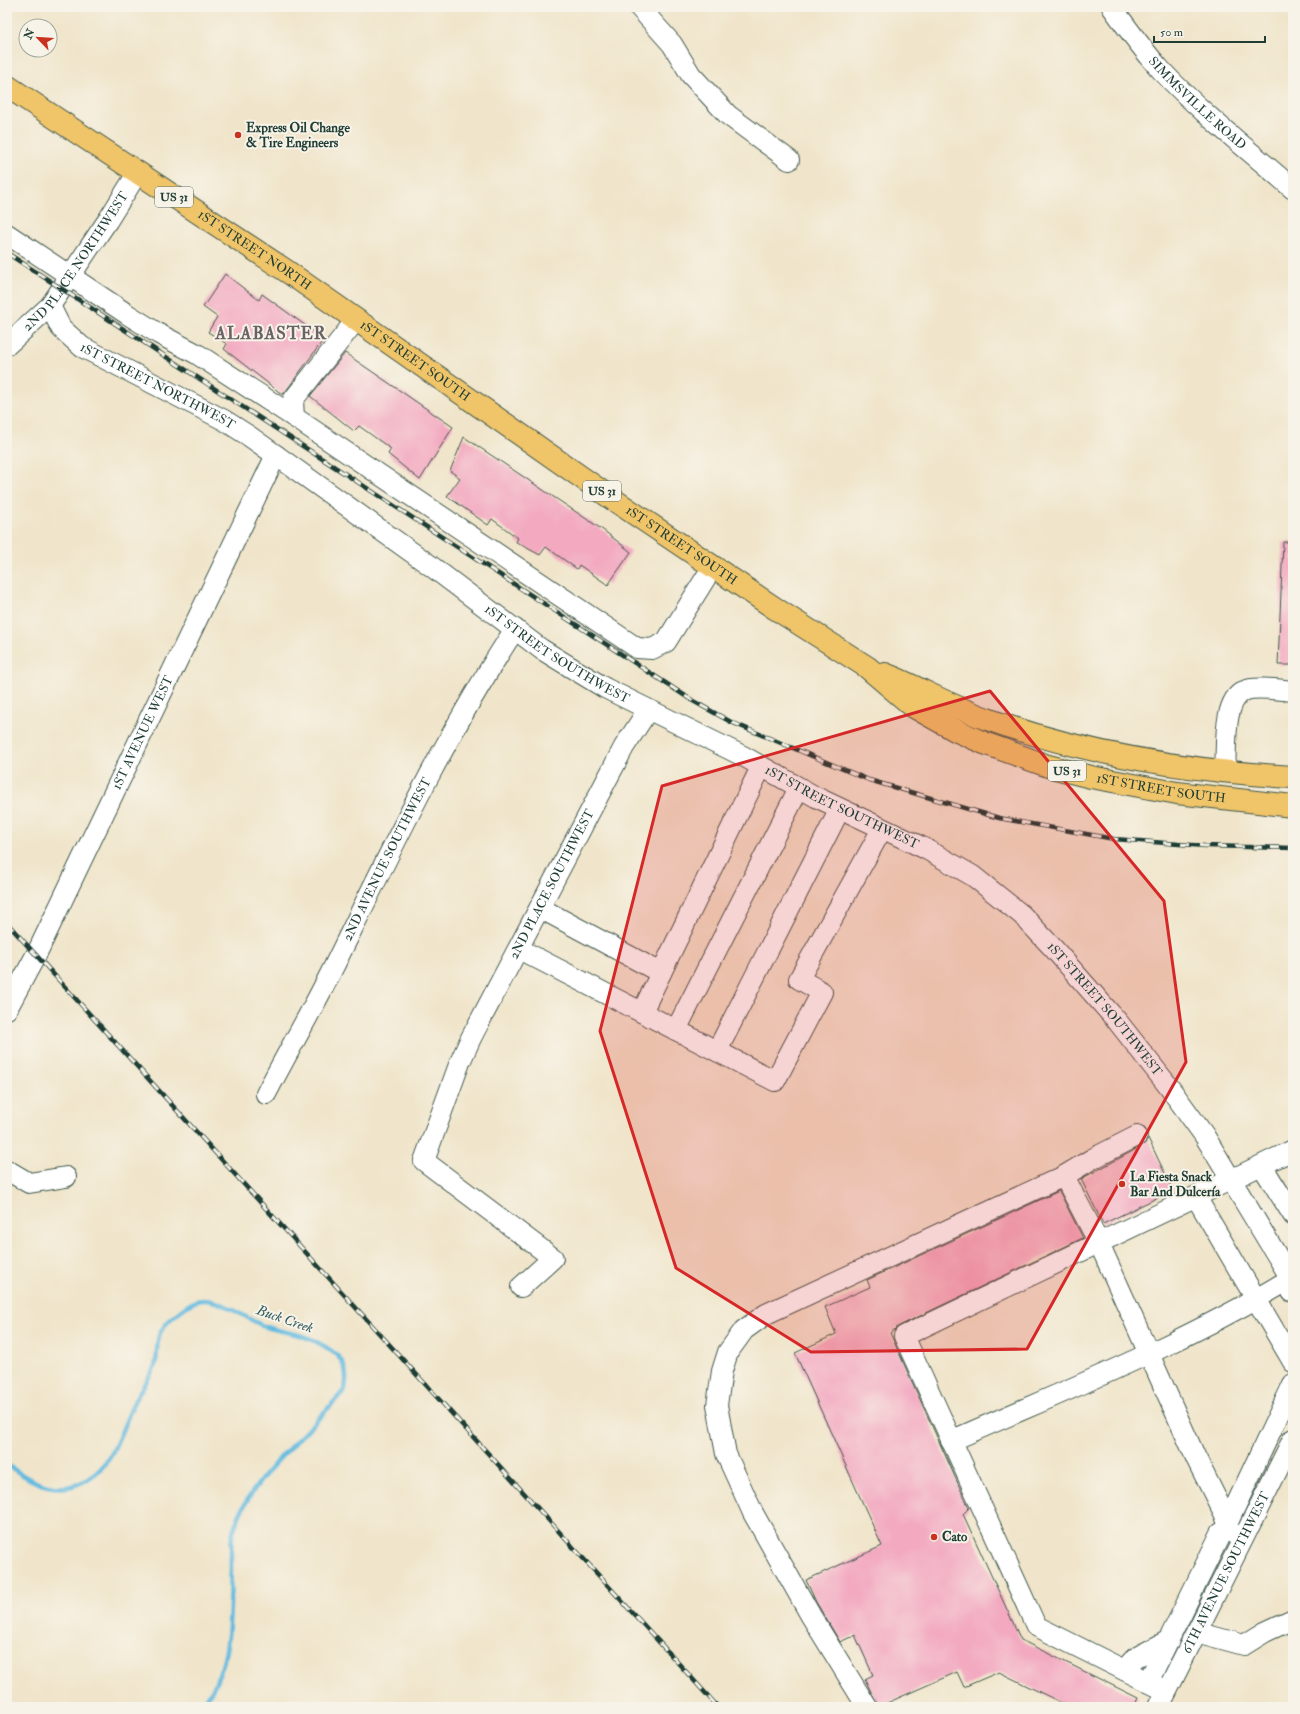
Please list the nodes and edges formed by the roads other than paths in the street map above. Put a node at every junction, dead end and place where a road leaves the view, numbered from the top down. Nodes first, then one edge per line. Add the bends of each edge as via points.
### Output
1 (639, 7) edge
2 (1112, 7) edge
3 (7, 86) edge
4 (789, 160) dead end
5 (138, 172) junction
6 (1293, 189) edge
7 (7, 234) edge
8 (69, 276) junction
9 (50, 306) junction
10 (348, 315) junction
11 (7, 345) edge
12 (294, 417) junction
13 (276, 455) junction
14 (713, 566) junction
15 (515, 629) junction
16 (867, 667) junction
17 (1293, 691) edge
18 (648, 710) junction
19 (995, 722) junction
20 (984, 743) junction
21 (761, 767) junction
22 (1225, 771) junction
23 (1293, 777) edge
24 (799, 788) junction
25 (1293, 806) edge
26 (840, 809) junction
27 (882, 829) junction
28 (540, 908) junction
29 (519, 949) junction
30 (661, 973) junction
31 (7, 1009) edge
32 (642, 1012) junction
33 (676, 1030) junction
34 (716, 1051) junction
35 (266, 1094) dead end
36 (1137, 1136) dead end
37 (1293, 1150) edge
38 (1262, 1166) junction
39 (7, 1170) edge
40 (66, 1176) dead end
41 (1064, 1176) junction
42 (1232, 1179) junction
43 (1196, 1197) junction
44 (1293, 1215) edge
45 (1099, 1242) junction
46 (1292, 1286) edge
47 (521, 1287) dead end
48 (1257, 1299) junction
49 (1149, 1354) junction
50 (1293, 1362) edge
51 (1293, 1384) edge
52 (1293, 1439) edge
53 (951, 1441) junction
54 (1248, 1480) junction
55 (1213, 1494) junction
56 (1232, 1530) junction
57 (1293, 1619) edge
58 (1196, 1632) junction
59 (1169, 1640) junction
60 (1124, 1670) junction
61 (1148, 1682) junction
62 (1162, 1699) edge
63 (867, 1707) edge

1 - 4 street via 672,44 691,75 728,115
2 - 6 street, SIMMSVILLE ROAD via 1161,70
3 - 5 main road, 1ST STREET NORTH / US 31
5 - 8 street, 2ND PLACE NORTHWEST
5 - 10 main road, 1ST STREET NORTH / US 31
7 - 8 street
8 - 9 street, 2ND PLACE NORTHWEST
8 - 12 street
9 - 11 street, 2ND PLACE NORTHWEST
9 - 13 street, 1ST STREET NORTHWEST via 61,328 82,347 224,420
10 - 12 street via 293,400
10 - 14 main road, 1ST STREET SOUTH / US 31
12 - 14 street via 637,648 652,649 666,642
13 - 15 street, 1ST STREET SOUTHWEST
13 - 31 street, 1ST AVENUE WEST via 36,955
14 - 16 main road, 1ST STREET SOUTH / US 31
15 - 18 street, 1ST STREET SOUTHWEST via 579,672
15 - 35 street, 2ND AVENUE SOUTHWEST via 486,673 442,751 337,962
16 - 19 main road, 1ST STREET SOUTH / US 31 via 907,682
16 - 20 main road, 1ST STREET SOUTH / US 31 via 914,707
17 - 22 street via 1245,690 1236,696 1229,707
18 - 21 street, 1ST STREET SOUTHWEST
18 - 28 street, 2ND PLACE SOUTHWEST via 621,754
19 - 20 main road
19 - 22 main road, 1ST STREET SOUTH / US 31 via 1023,732 1105,753
20 - 25 main road, 1ST STREET SOUTH / US 31 via 1048,766 1099,779 1184,794
21 - 24 street, 1ST STREET SOUTHWEST
21 - 30 street
22 - 23 main road, 1ST STREET SOUTH / US 31
24 - 26 street, 1ST STREET SOUTHWEST
24 - 33 street
26 - 27 street, 1ST STREET SOUTHWEST
26 - 34 street
27 - 34 street via 799,979 822,992 775,1081
27 - 42 street, 1ST STREET SOUTHWEST via 954,864 1022,915 1118,1022 1204,1135
28 - 29 street, 2ND PLACE SOUTHWEST
28 - 30 street
29 - 32 street
29 - 47 street, 2ND PLACE SOUTHWEST via 460,1062 424,1161 553,1258
30 - 32 street
32 - 33 street
33 - 34 street
36 - 41 street
37 - 38 street
38 - 42 street
38 - 44 street
39 - 40 street via 30,1183
41 - 45 street
41 - 63 street via 766,1314 744,1330 728,1352 722,1371 717,1405 726,1454 754,1513 807,1610
42 - 43 street
42 - 46 street, 1ST STREET SOUTHWEST
43 - 45 street
43 - 48 street
45 - 49 street
45 - 53 street via 904,1336
46 - 48 street
48 - 49 street
48 - 50 street
49 - 53 street
49 - 55 street
51 - 54 street
52 - 56 street, 6TH AVENUE SOUTHWEST
53 - 60 street via 1036,1626
54 - 55 street via 1238,1481
54 - 56 street
55 - 56 street
56 - 58 street, 6TH AVENUE SOUTHWEST
56 - 59 street via 1221,1533
57 - 58 street via 1244,1645
58 - 62 street, 6TH AVENUE SOUTHWEST
59 - 60 street via 1135,1658
59 - 61 street
60 - 61 street
61 - 62 street

